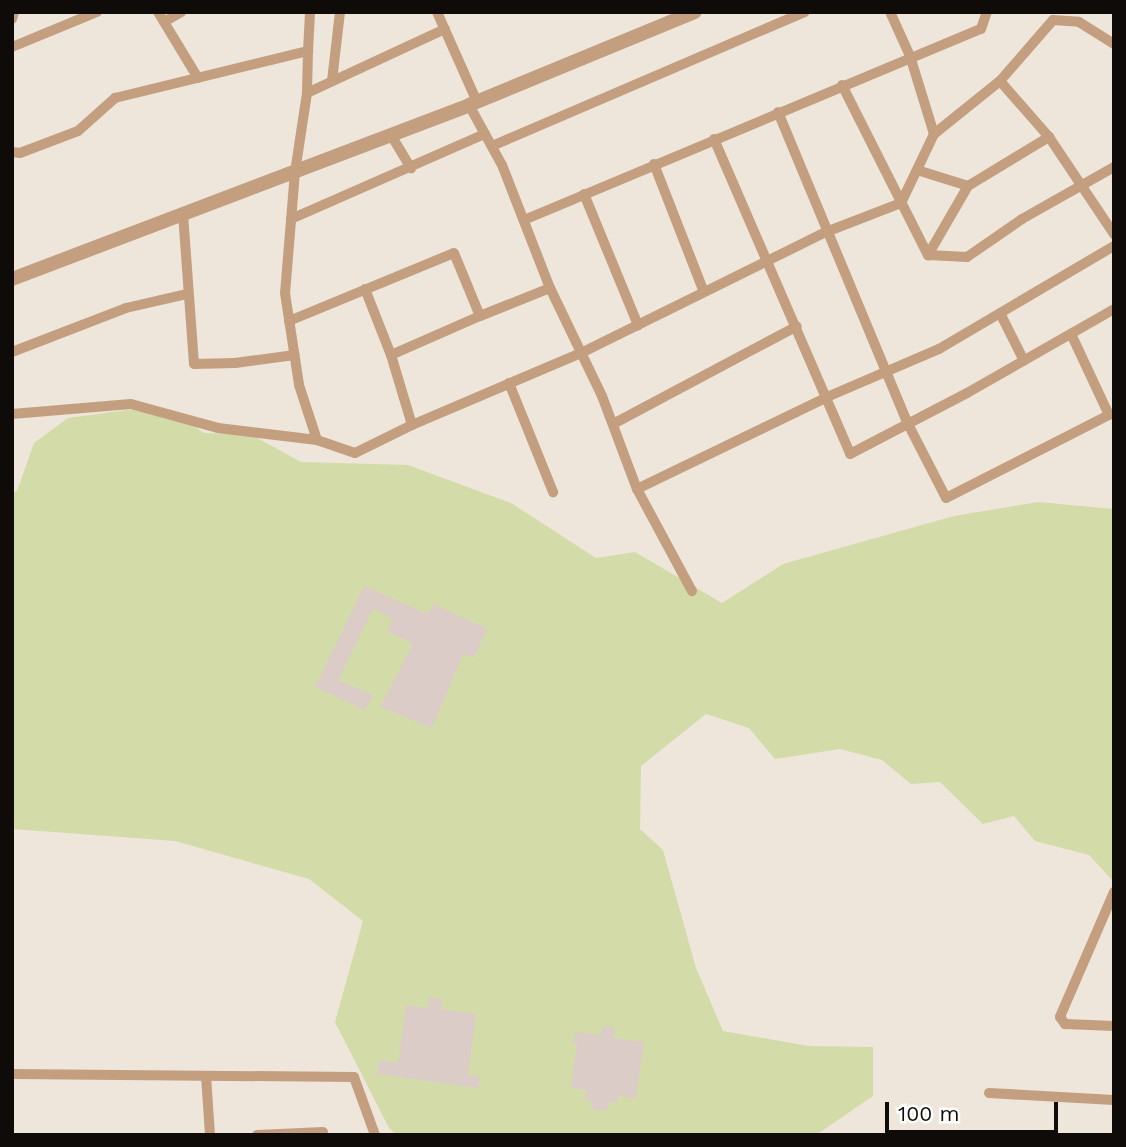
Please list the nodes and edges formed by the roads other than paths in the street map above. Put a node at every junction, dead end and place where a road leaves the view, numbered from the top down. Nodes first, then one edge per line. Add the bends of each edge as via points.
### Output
1 (14, 12) edge
2 (97, 12) edge
3 (181, 12) edge
4 (310, 12) edge
5 (351, 12) edge
6 (437, 12) edge
7 (695, 12) edge
8 (805, 12) edge
9 (890, 12) edge
10 (988, 12) edge
11 (340, 15) edge
12 (1053, 16) edge
13 (72, 17) edge
14 (161, 17) edge
15 (12, 19) edge
16 (444, 29) junction
17 (1114, 44) edge
18 (12, 47) edge
19 (309, 51) junction
20 (910, 56) junction
21 (198, 78) junction
22 (1000, 81) junction
23 (332, 82) junction
24 (842, 85) junction
25 (307, 93) junction
26 (473, 104) junction
27 (778, 112) junction
28 (485, 134) junction
29 (934, 134) junction
30 (391, 135) junction
31 (1049, 137) junction
32 (714, 139) junction
33 (492, 146) junction
34 (12, 152) edge
35 (654, 164) junction
36 (1114, 167) edge
37 (411, 168) junction
38 (917, 170) junction
39 (295, 172) junction
40 (1080, 183) junction
41 (968, 186) junction
42 (584, 194) junction
43 (901, 203) junction
44 (183, 214) junction
45 (291, 219) junction
46 (524, 220) junction
47 (827, 232) junction
48 (1114, 234) edge
49 (1114, 246) edge
50 (928, 255) junction
51 (768, 261) junction
52 (12, 279) edge
53 (550, 288) junction
54 (365, 289) junction
55 (704, 292) junction
56 (187, 294) junction
57 (1114, 309) edge
58 (1001, 315) junction
59 (480, 316) junction
60 (289, 321) junction
61 (638, 325) junction
62 (797, 326) junction
63 (1071, 334) junction
64 (12, 352) edge
65 (581, 353) junction
66 (294, 355) junction
67 (391, 355) junction
68 (1024, 361) junction
69 (888, 371) junction
70 (509, 383) junction
71 (827, 397) junction
72 (12, 414) edge
73 (1112, 417) edge
74 (613, 424) junction
75 (908, 424) junction
76 (412, 425) junction
77 (317, 440) junction
78 (638, 489) junction
79 (553, 492) dead end
80 (692, 592) dead end
81 (1114, 892) edge
82 (1114, 1026) edge
83 (12, 1074) edge
84 (206, 1076) junction
85 (989, 1093) dead end
86 (1114, 1100) edge
87 (323, 1132) dead end
88 (210, 1135) edge
89 (257, 1135) edge
90 (375, 1135) edge

1 - 15 street
2 - 13 street
3 - 14 street
4 - 19 street
5 - 11 street
6 - 16 street
7 - 26 street
8 - 33 street
9 - 20 street
10 - 20 street via 981,29
11 - 23 street
12 - 17 street via 1079,22
12 - 22 street
13 - 18 street
14 - 21 street
16 - 23 street
16 - 26 street
19 - 21 street
19 - 25 street
20 - 24 street
20 - 29 street
21 - 34 street via 115,98 78,131
22 - 29 street
22 - 31 street
23 - 25 street
24 - 27 street
24 - 43 street
25 - 39 street
26 - 28 street
26 - 30 street
27 - 32 street
27 - 47 street
28 - 33 street
28 - 37 street
29 - 38 street
30 - 37 street
30 - 39 street
31 - 40 street
31 - 41 street
32 - 35 street
32 - 51 street
33 - 46 street
35 - 42 street
35 - 55 street
36 - 40 street
37 - 45 street
38 - 41 street
38 - 43 street
39 - 44 street
39 - 45 street
40 - 48 street
40 - 50 street via 967,257
41 - 50 street
42 - 46 street
42 - 61 street
43 - 47 street
43 - 50 street
44 - 52 street
44 - 56 street
45 - 60 street via 285,293
46 - 53 street
47 - 51 street
47 - 69 street
49 - 58 street
51 - 55 street
51 - 62 street
53 - 59 street
53 - 65 street
54 - 59 street via 454,253
54 - 60 street
54 - 67 street
55 - 61 street
56 - 64 street via 126,308
56 - 66 street via 194,364
57 - 63 street
58 - 68 street
58 - 69 street
59 - 67 street
60 - 66 street
61 - 65 street
62 - 71 street
62 - 74 street
63 - 68 street
63 - 73 street
65 - 70 street
65 - 74 street
66 - 77 street
67 - 76 street
68 - 75 street
69 - 71 street
69 - 75 street
70 - 76 street
70 - 79 street
71 - 75 street via 850,454
71 - 78 street
72 - 77 street via 131,404 218,428
73 - 75 street via 946,498
74 - 78 street
76 - 77 street via 355,453
78 - 80 street
81 - 82 street via 1060,1017 1065,1024
83 - 84 street
84 - 88 street
84 - 90 street via 354,1077
85 - 86 street
87 - 89 street

